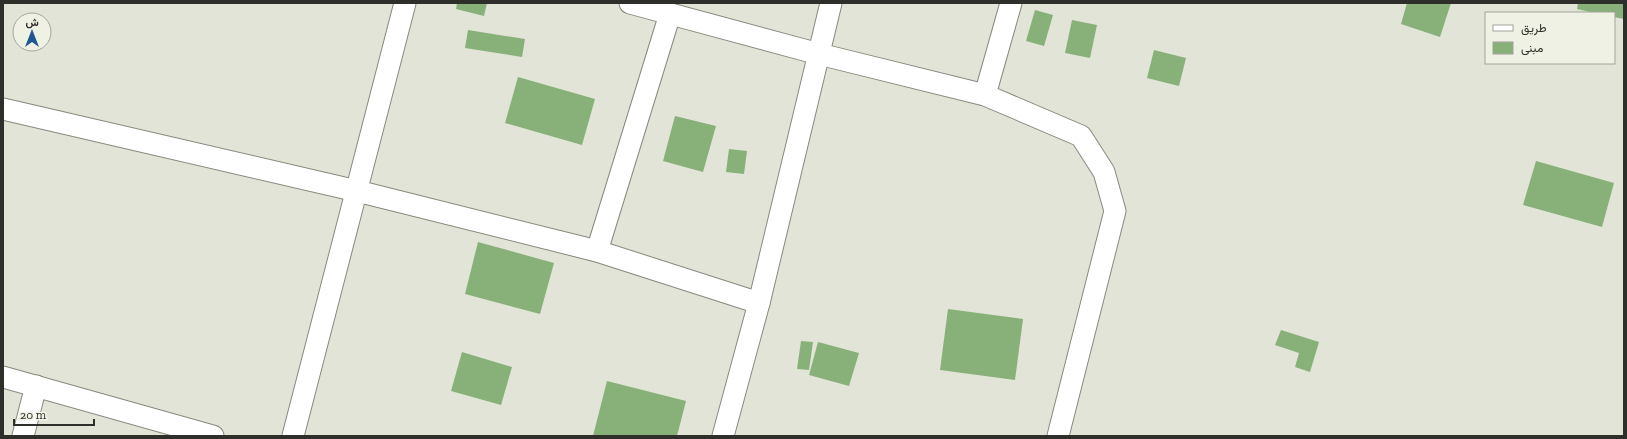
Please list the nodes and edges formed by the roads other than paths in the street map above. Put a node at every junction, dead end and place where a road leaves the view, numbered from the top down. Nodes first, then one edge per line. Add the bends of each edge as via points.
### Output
1 (406, 3) edge
2 (630, 3) edge
3 (831, 3) edge
4 (1011, 3) edge
5 (670, 14) junction
6 (819, 54) junction
7 (985, 94) junction
8 (3, 109) edge
9 (357, 191) junction
10 (597, 251) junction
11 (759, 303) junction
12 (3, 377) edge
13 (36, 386) junction
14 (23, 436) edge
15 (213, 436) edge
16 (294, 436) edge
17 (723, 436) edge
18 (1058, 436) edge

1 - 9 street
2 - 5 street
3 - 6 street
4 - 7 street
5 - 6 street
5 - 10 street
6 - 7 street
6 - 11 street
7 - 18 street via 1081,136 1104,172 1115,211
8 - 9 street
9 - 10 street
9 - 16 street
10 - 11 street
11 - 17 street
12 - 13 street
13 - 14 street
13 - 15 street

